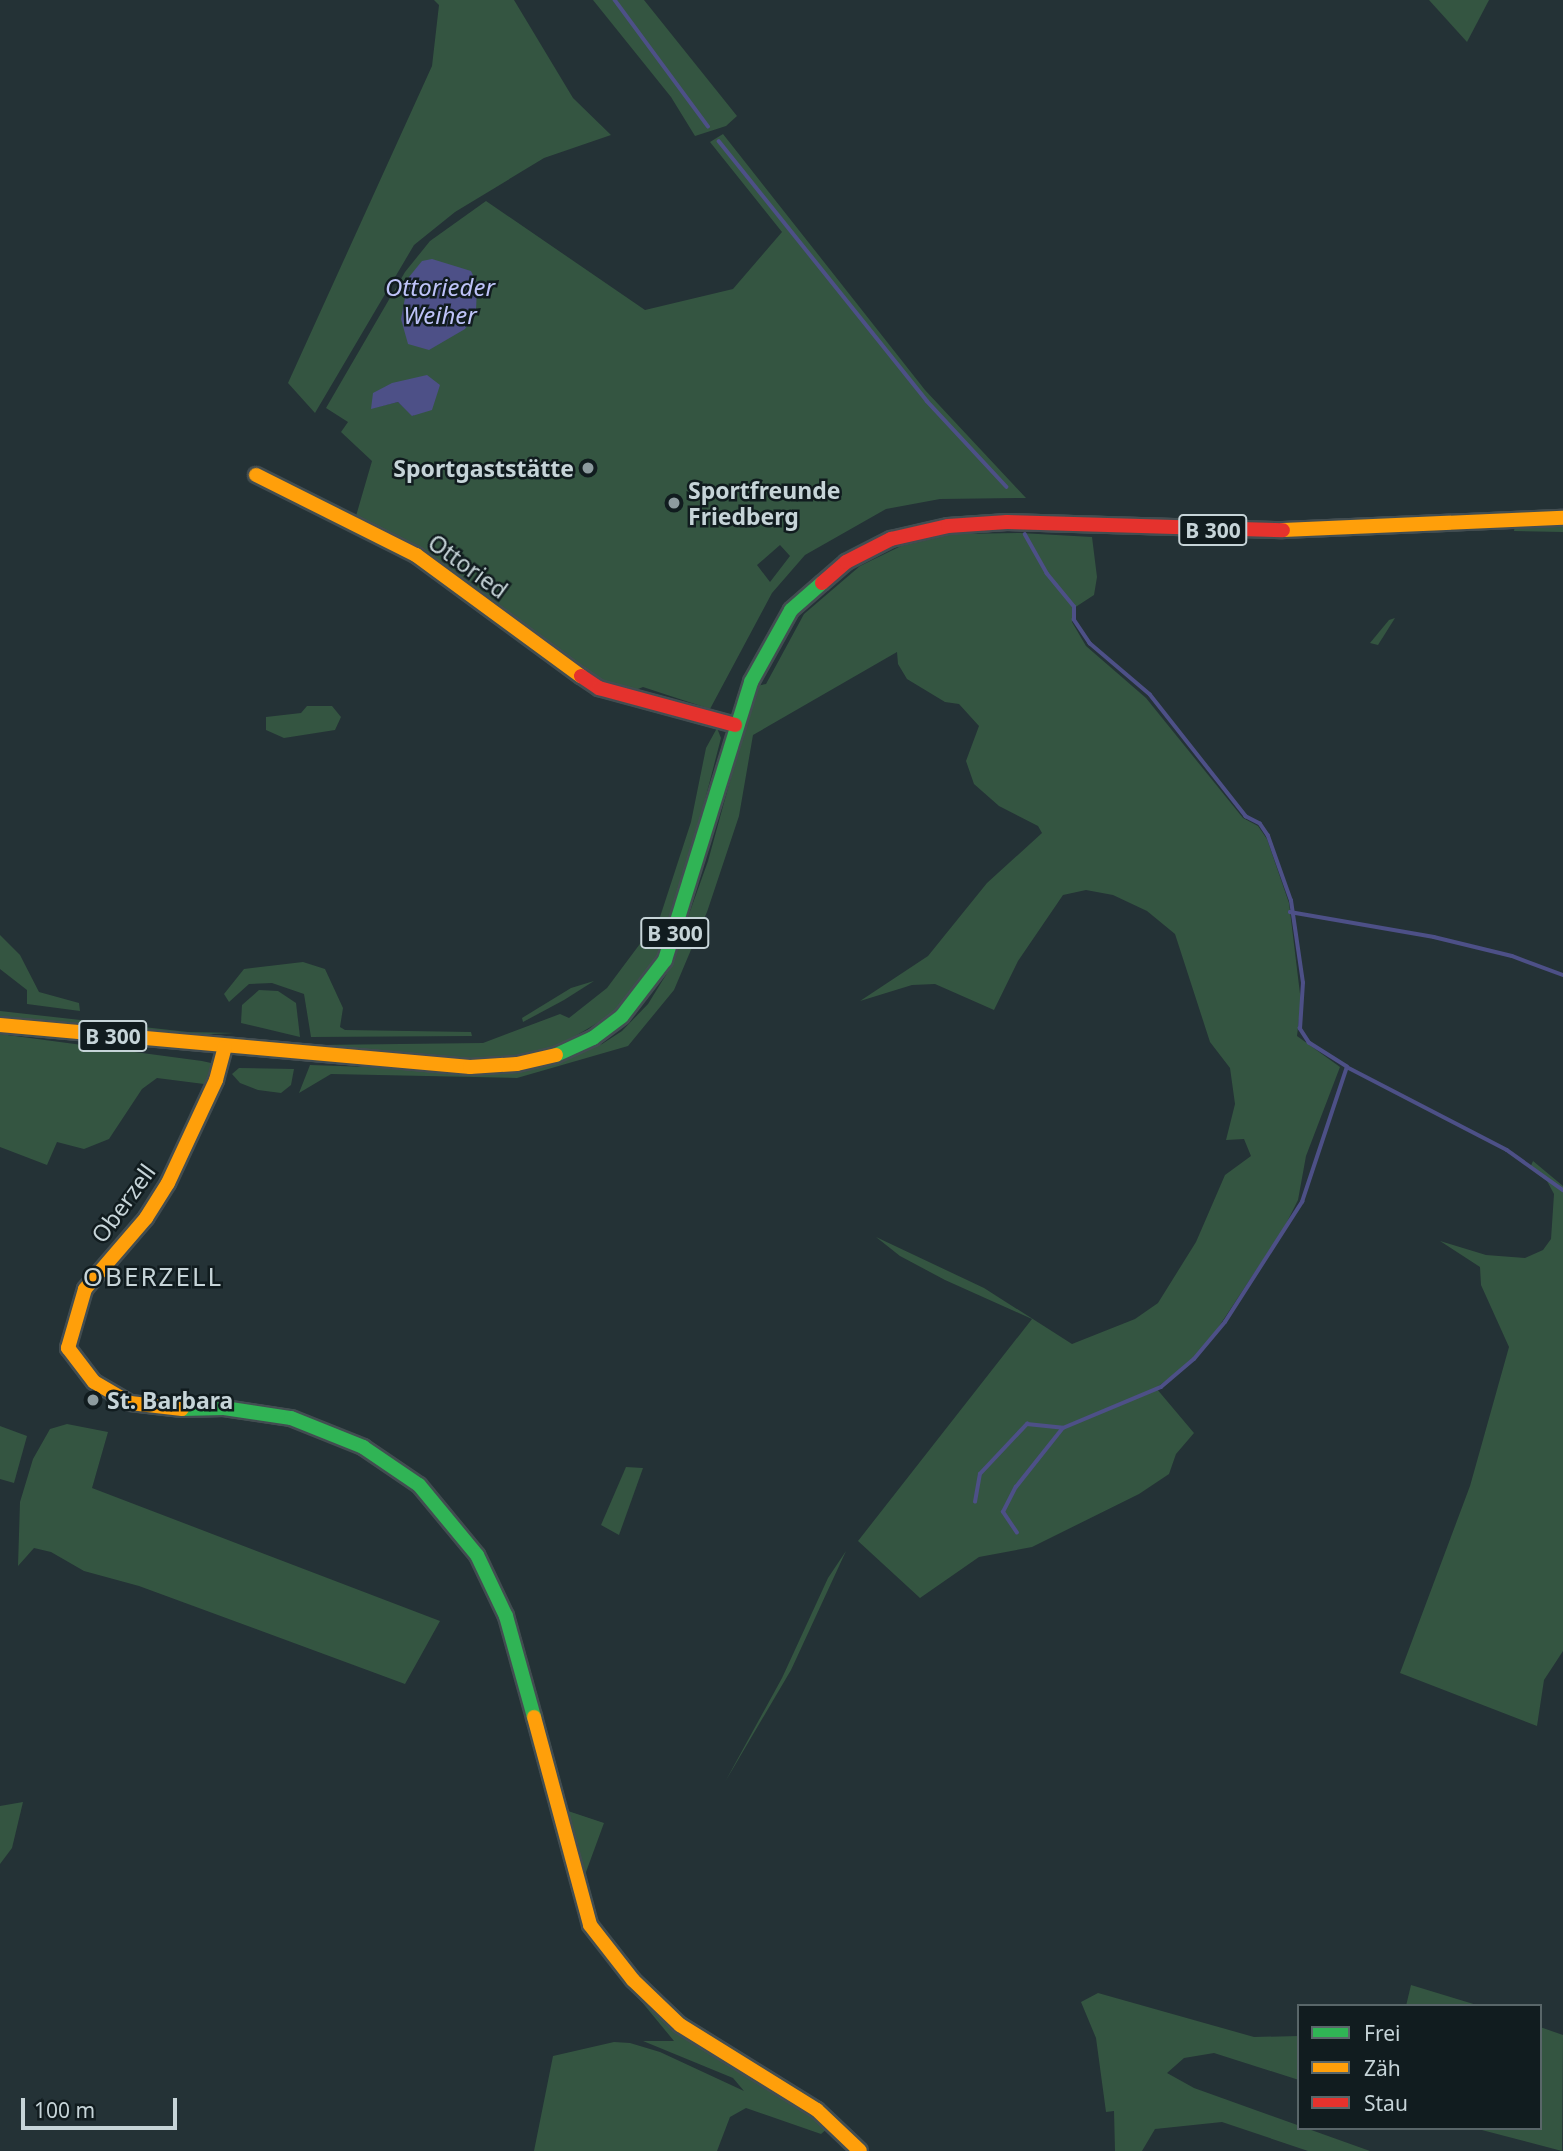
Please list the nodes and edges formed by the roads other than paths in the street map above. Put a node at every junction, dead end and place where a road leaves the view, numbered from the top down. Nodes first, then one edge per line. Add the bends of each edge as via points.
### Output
1 (256, 475) dead end
2 (1563, 517) edge
3 (735, 725) junction
4 (0, 1025) edge
5 (225, 1046) junction
6 (857, 2148) edge

1 - 3 street, Ottoried via 416,555 579,677 646,702
2 - 3 street, B 300 via 1249,531 1007,522 948,526 891,539 846,562 792,610 763,656
3 - 5 street, B 300 via 701,856 665,960 629,1009 593,1038 543,1058 470,1067
4 - 5 street, B 300
5 - 6 street, Oberzell via 216,1080 168,1183 146,1218 85,1289 68,1348 94,1382 130,1403 160,1409 224,1408 291,1418 363,1447 419,1485 477,1555 506,1616 590,1925 608,1951 680,2025 817,2109

